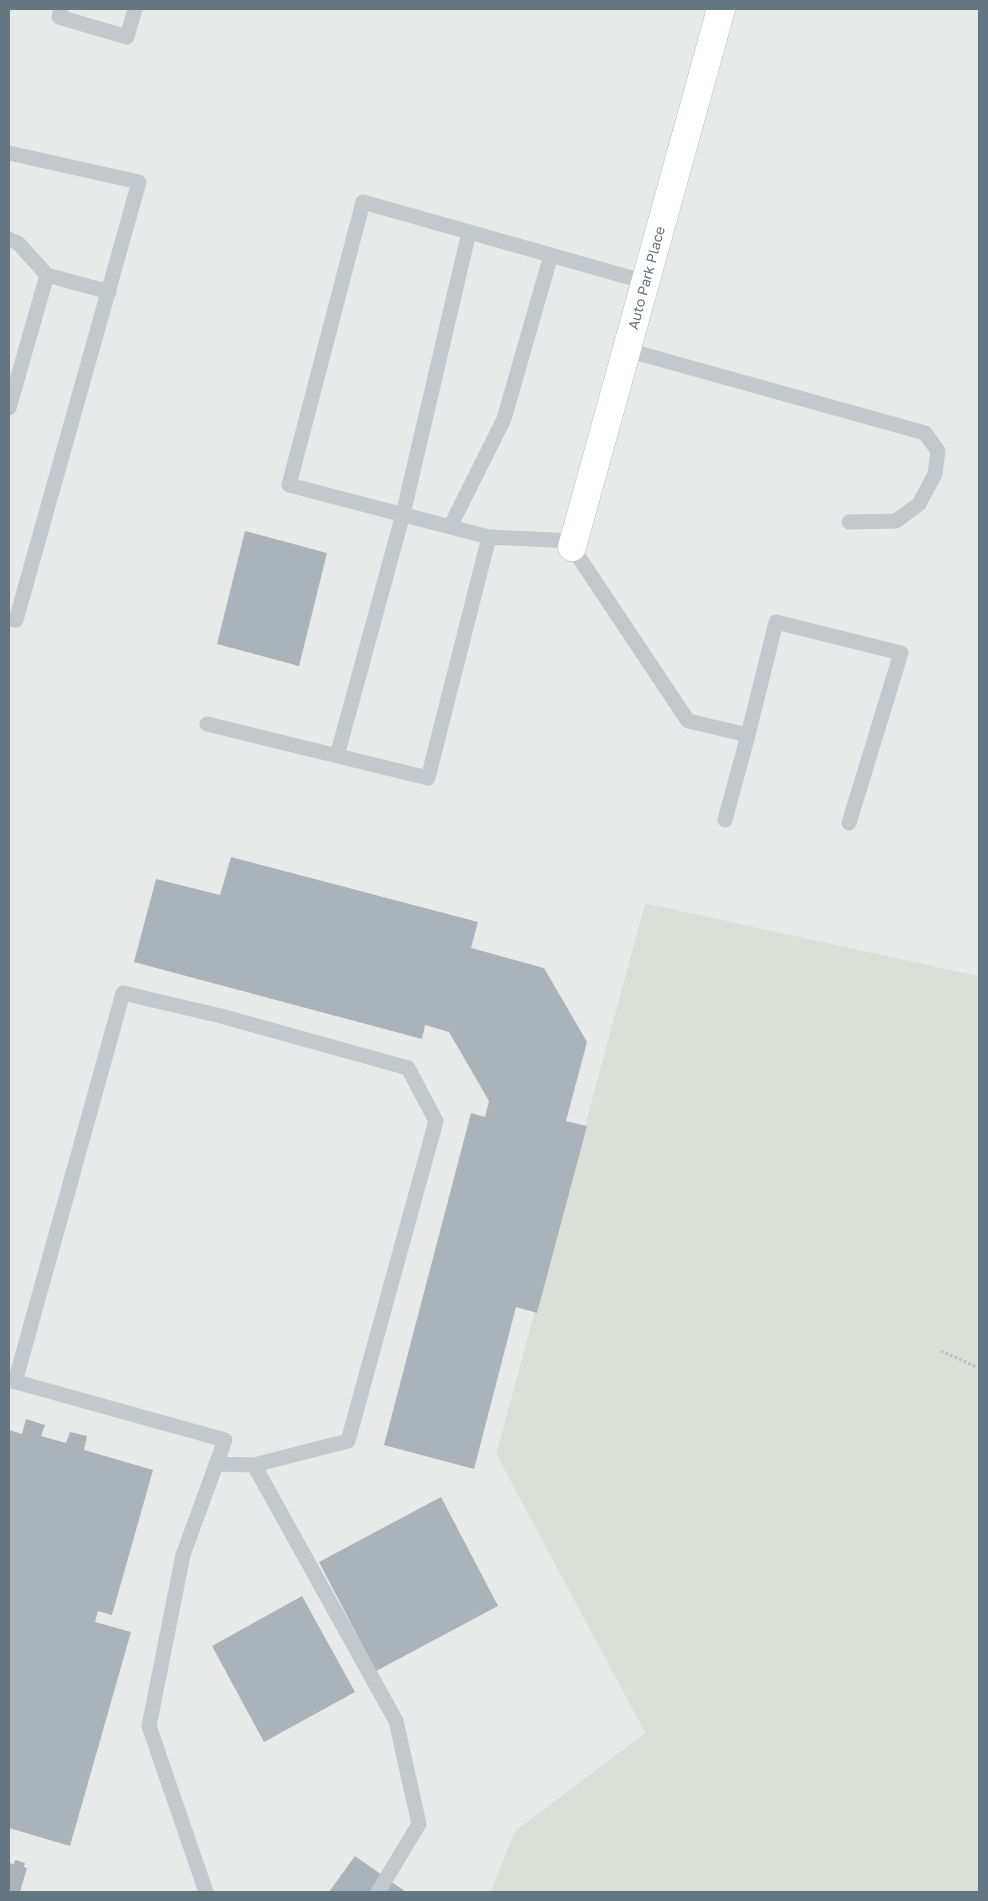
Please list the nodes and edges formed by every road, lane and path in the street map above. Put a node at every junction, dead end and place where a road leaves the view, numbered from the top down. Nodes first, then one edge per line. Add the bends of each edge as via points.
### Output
1 (61, 9) edge
2 (135, 9) edge
3 (721, 9) edge
4 (9, 153) edge
5 (469, 232) junction
6 (9, 239) edge
7 (551, 255) junction
8 (47, 275) junction
9 (646, 282) junction
10 (109, 292) junction
11 (627, 350) junction
12 (9, 408) edge
13 (403, 514) junction
14 (849, 522) dead end
15 (450, 527) junction
16 (490, 537) junction
17 (573, 544) junction
18 (9, 618) edge
19 (207, 724) dead end
20 (748, 736) junction
21 (336, 756) junction
22 (725, 820) dead end
23 (850, 823) dead end
24 (941, 1351) dead end
25 (979, 1368) edge
26 (12, 1381) edge
27 (216, 1464) junction
28 (254, 1465) junction
29 (206, 1892) edge
30 (378, 1892) edge

1 - 2 lane via 59,17 127,37
3 - 9 street, Auto Park Place
4 - 10 lane via 139,182
5 - 7 lane
5 - 13 lane
5 - 13 lane via 363,202 289,485
6 - 8 lane via 18,243
7 - 9 lane
7 - 15 lane via 504,420
8 - 10 lane
8 - 12 lane
9 - 11 street, Auto Park Place
10 - 18 lane via 16,620
11 - 14 lane via 925,433 938,451 935,474 919,504 896,521
11 - 17 street, Auto Park Place
13 - 15 lane
13 - 21 lane
15 - 16 lane
16 - 17 lane
16 - 21 lane via 428,778
17 - 20 lane via 688,721
19 - 21 lane
20 - 22 lane
20 - 23 lane via 776,622 901,653
24 - 25 path
26 - 27 lane via 225,1440
26 - 28 lane via 123,993 221,1016 408,1068 436,1121 348,1441
27 - 28 lane
27 - 29 lane via 183,1555 149,1726
28 - 30 lane via 396,1721 419,1824

